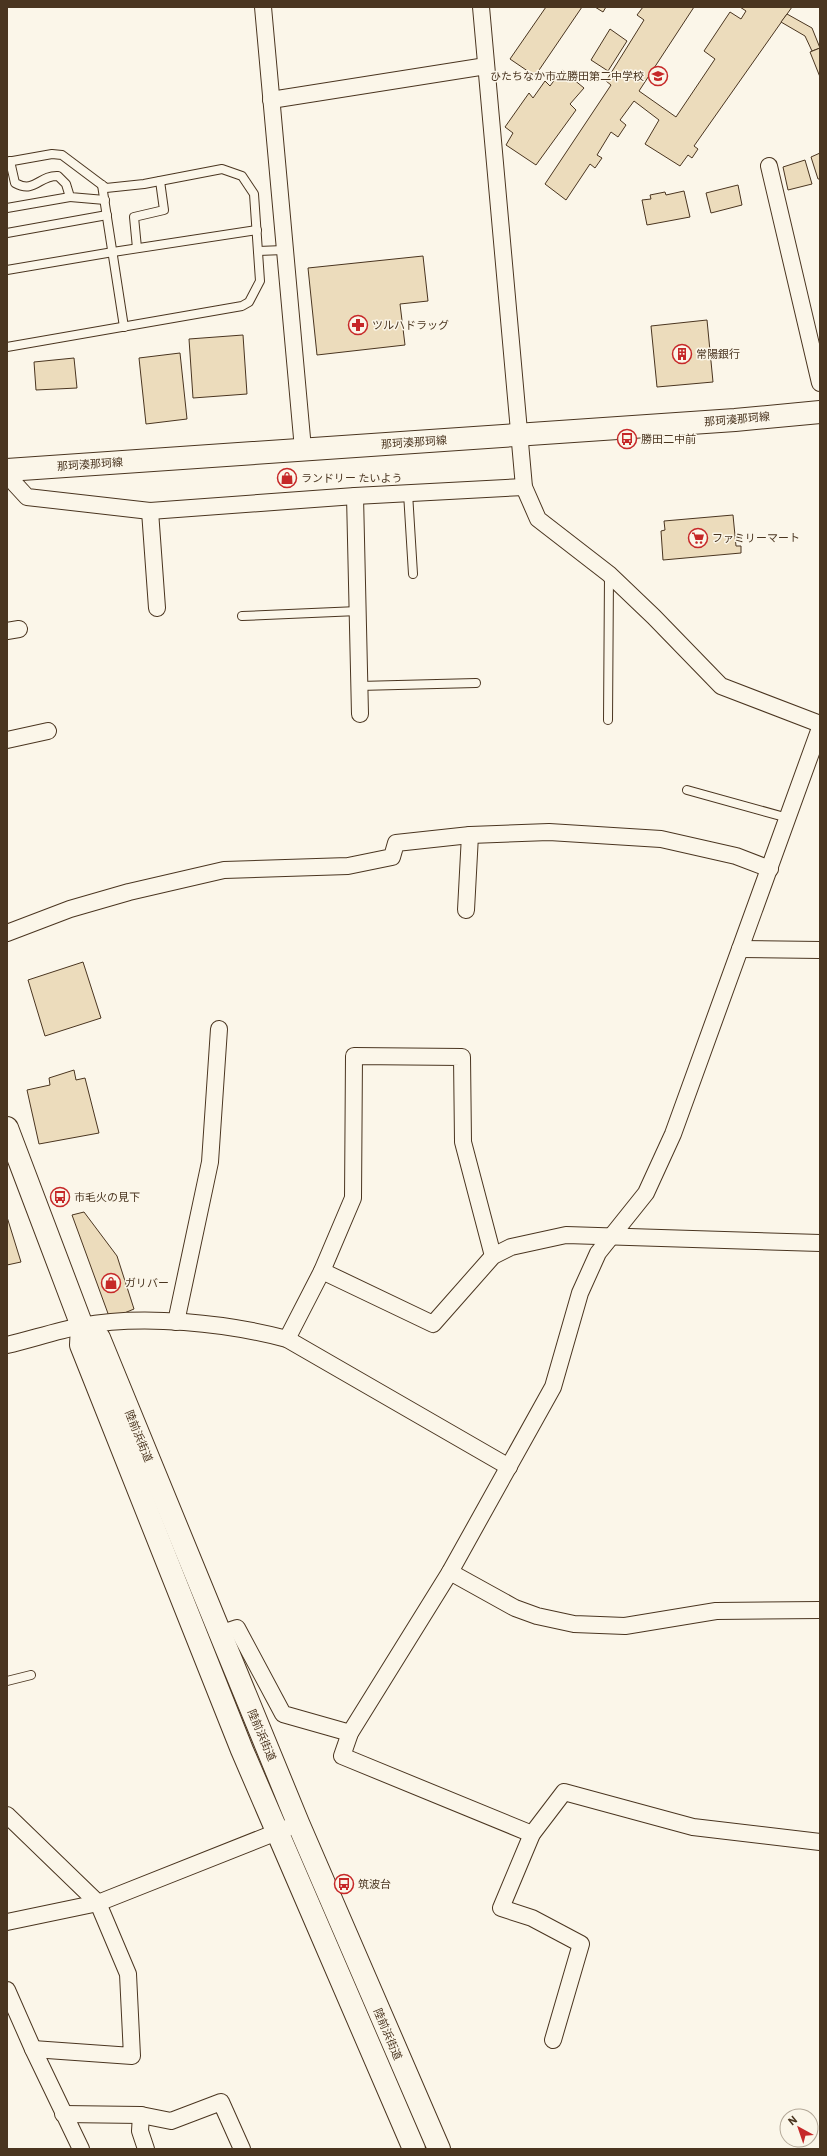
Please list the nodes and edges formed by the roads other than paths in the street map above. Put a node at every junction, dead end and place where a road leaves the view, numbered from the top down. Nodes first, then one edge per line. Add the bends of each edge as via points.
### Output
1 (264, 7) edge
2 (481, 7) edge
3 (486, 66) junction
4 (270, 100) junction
5 (8, 161) edge
6 (769, 166) dead end
7 (160, 182) junction
8 (102, 185) junction
9 (70, 197) junction
10 (105, 200) junction
11 (7, 208) edge
12 (107, 215) junction
13 (257, 230) junction
14 (7, 233) edge
15 (136, 248) junction
16 (284, 250) junction
17 (258, 251) junction
18 (113, 252) junction
19 (7, 270) edge
20 (124, 327) junction
21 (7, 347) edge
22 (820, 383) edge
23 (820, 412) edge
24 (520, 434) junction
25 (303, 449) junction
26 (8, 470) edge
27 (524, 487) junction
28 (408, 494) junction
29 (355, 496) junction
30 (150, 511) junction
31 (413, 574) dead end
32 (609, 574) junction
33 (157, 608) dead end
34 (358, 611) junction
35 (242, 616) dead end
36 (476, 683) dead end
37 (359, 686) junction
38 (360, 714) dead end
39 (608, 720) dead end
40 (820, 724) edge
41 (820, 728) edge
42 (48, 731) dead end
43 (7, 740) edge
44 (687, 790) dead end
45 (788, 818) junction
46 (470, 835) junction
47 (770, 869) junction
48 (466, 910) dead end
49 (7, 933) edge
50 (740, 948) junction
51 (820, 950) edge
52 (219, 1029) dead end
53 (7, 1128) edge
54 (610, 1236) junction
55 (820, 1242) edge
56 (493, 1256) junction
57 (322, 1271) junction
58 (176, 1322) junction
59 (82, 1326) junction
60 (287, 1339) junction
61 (7, 1345) edge
62 (509, 1467) junction
63 (450, 1572) junction
64 (820, 1610) edge
65 (219, 1634) junction
66 (31, 1675) dead end
67 (7, 1681) edge
68 (350, 1733) junction
69 (7, 1815) edge
70 (298, 1823) junction
71 (276, 1833) junction
72 (532, 1834) junction
73 (820, 1842) edge
74 (98, 1903) junction
75 (7, 1922) edge
76 (7, 1990) edge
77 (553, 2040) dead end
78 (33, 2049) junction
79 (63, 2114) junction
80 (141, 2115) junction
81 (81, 2149) edge
82 (146, 2149) edge
83 (242, 2149) edge
84 (414, 2149) edge
85 (439, 2149) edge

1 - 4 street
2 - 3 street
3 - 4 street
3 - 24 street
4 - 16 street
5 - 8 lane via 52,154 62,155
5 - 9 lane via 15,183 22,187 31,187 50,176 58,176 66,184
6 - 22 street
7 - 8 lane via 106,188
7 - 13 lane via 222,170 242,176 254,194
7 - 15 lane via 164,210 134,217
8 - 10 lane
9 - 10 lane
9 - 11 lane
10 - 12 lane
12 - 14 lane
12 - 18 lane
13 - 15 lane
13 - 17 lane
15 - 18 lane
16 - 17 lane
16 - 25 street
17 - 20 lane via 260,281 249,302 242,306
18 - 19 lane
18 - 20 lane
20 - 21 lane
23 - 24 main road, 那珂湊那珂線
24 - 25 main road, 那珂湊那珂線
24 - 27 street
25 - 26 main road, 那珂湊那珂線
26 - 30 street via 15,484 27,497
27 - 28 street
27 - 32 street via 538,519
28 - 29 street
28 - 31 lane
29 - 30 street
29 - 34 street
30 - 33 street
32 - 39 lane
32 - 40 street via 721,686
34 - 35 lane
34 - 37 street
36 - 37 lane
37 - 38 street
41 - 45 street
42 - 43 street
44 - 45 lane
45 - 47 street
46 - 47 street via 549,832 661,839 736,856
46 - 48 street
46 - 49 street via 396,843 392,857 348,866 224,870 70,909
47 - 50 street
50 - 51 street
50 - 54 street via 673,1134 646,1193
52 - 58 street via 210,1162
53 - 59 main road, 陸前浜街道
54 - 55 street
54 - 56 street via 566,1235 511,1247
54 - 62 street via 598,1253 580,1293 553,1387
56 - 57 street via 433,1324
56 - 57 street via 462,1142 462,1057 354,1056 353,1198
57 - 60 street
58 - 59 street via 129,1321
58 - 60 street via 258,1331
59 - 61 street
59 - 65 main road, 陸前浜街道 via 99,1338
59 - 71 main road, 陸前浜街道 via 83,1351 197,1642
60 - 62 street
62 - 63 street
63 - 64 street via 515,1608 574,1624 625,1626 716,1611
63 - 68 street
65 - 68 street via 237,1628 283,1714
65 - 70 main road, 陸前浜街道
66 - 67 lane
68 - 72 street via 342,1756
69 - 74 street
70 - 71 street
70 - 85 main road, 陸前浜街道
71 - 74 street
71 - 84 main road, 陸前浜街道
72 - 73 street via 564,1792 693,1827
72 - 77 street via 501,1908 532,1918 581,1944
74 - 75 street
74 - 78 street via 128,1974 132,2056
76 - 78 street
78 - 79 street
79 - 80 street
79 - 81 street
80 - 82 street via 140,2132
80 - 83 street via 171,2121 221,2102

